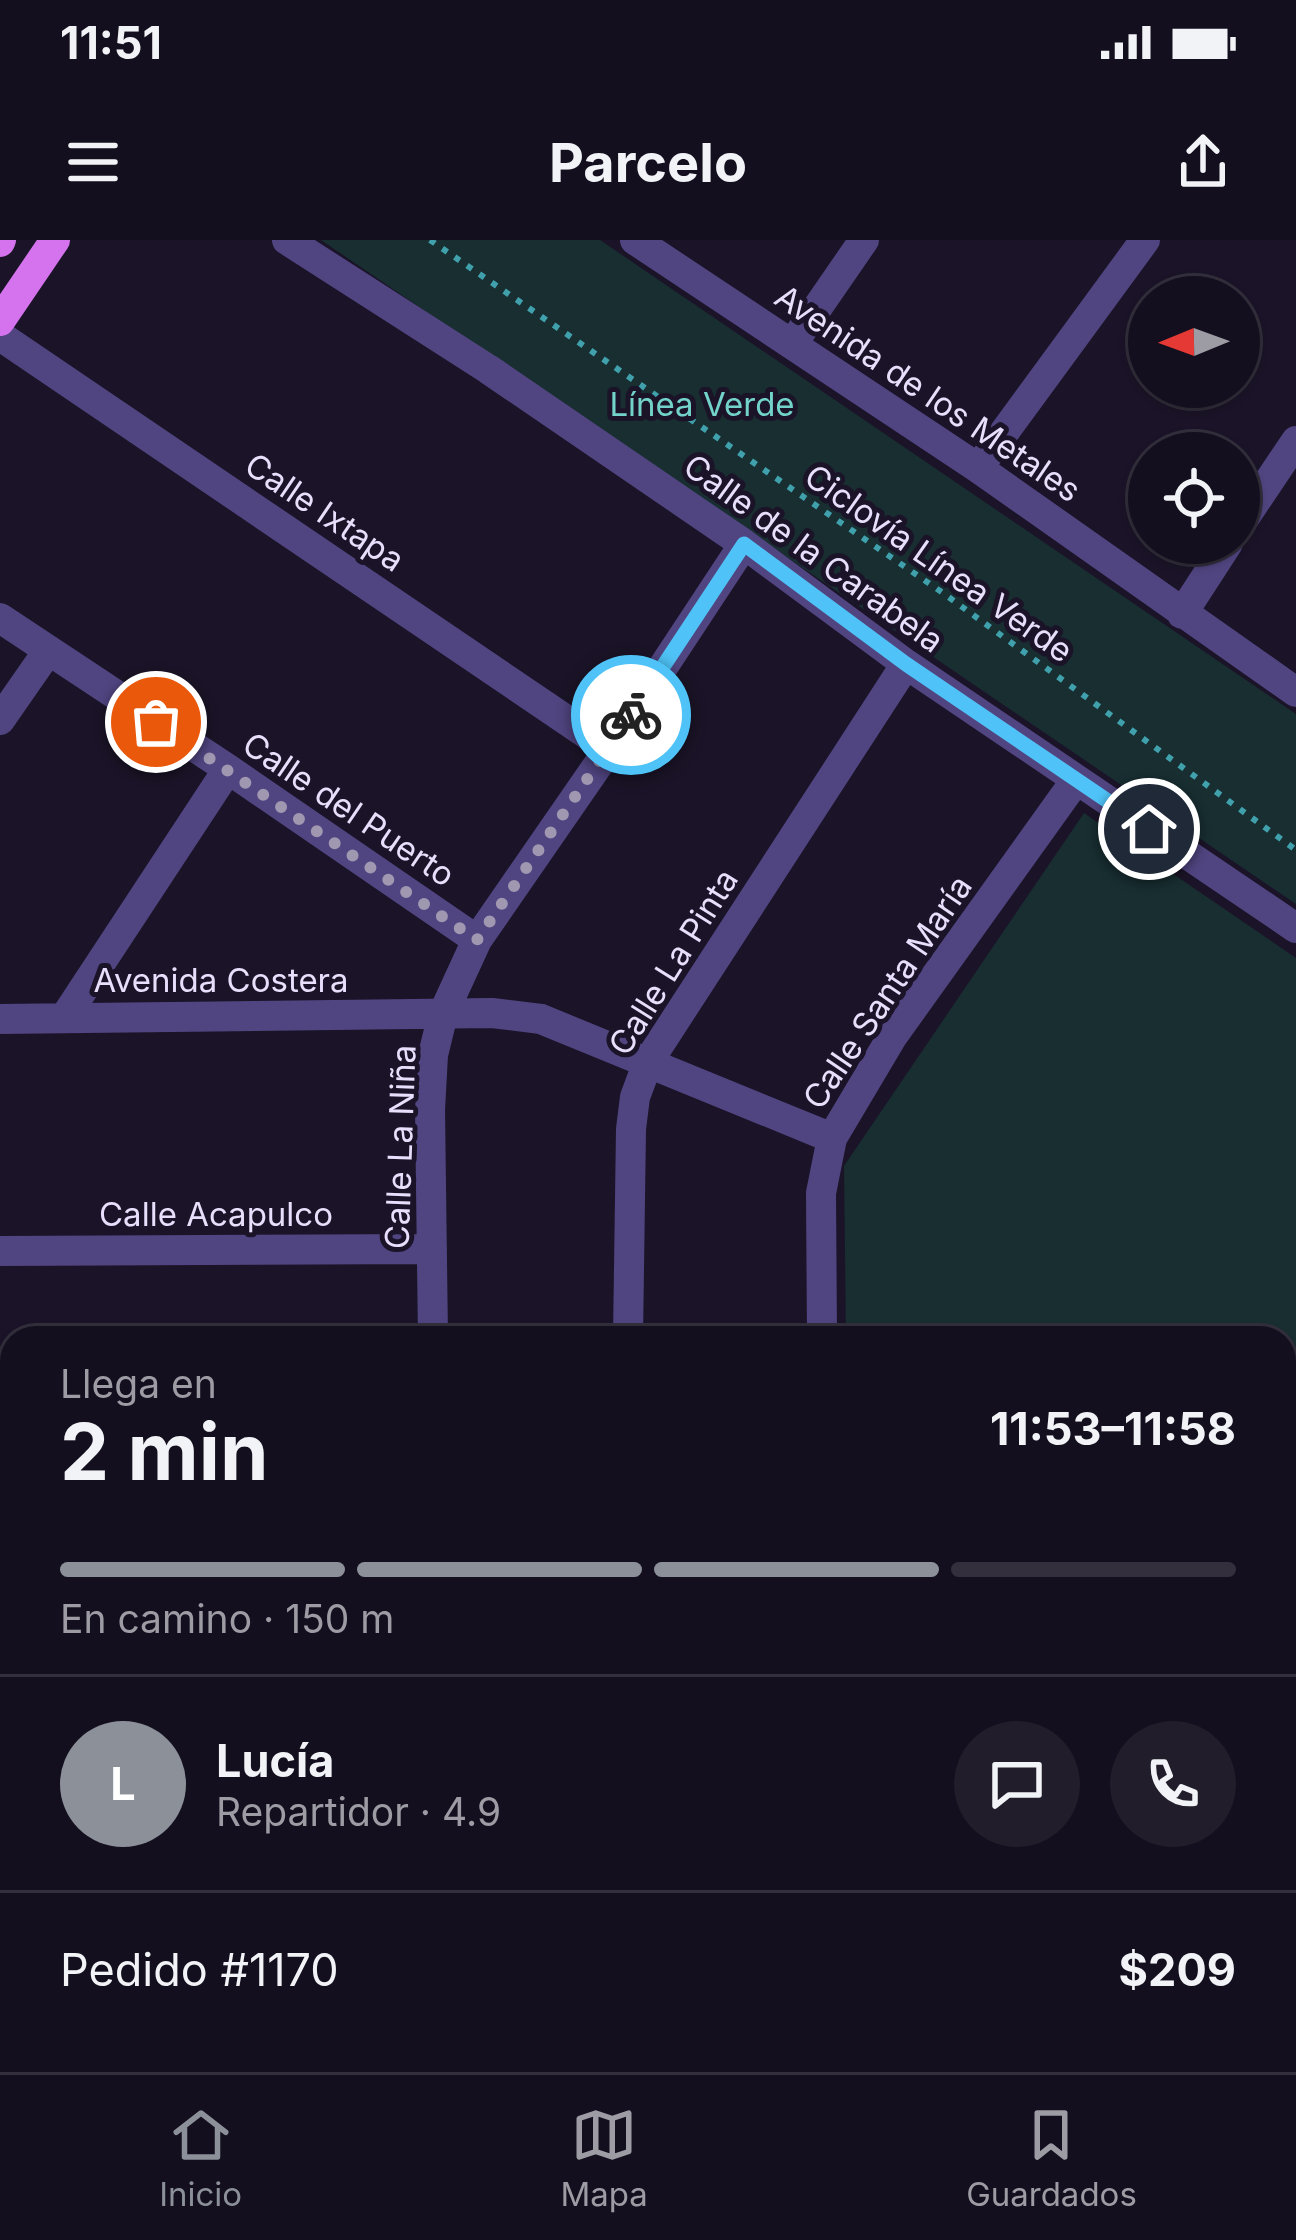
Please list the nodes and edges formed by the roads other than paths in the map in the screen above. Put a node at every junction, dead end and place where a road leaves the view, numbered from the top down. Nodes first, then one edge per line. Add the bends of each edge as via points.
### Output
1 (55, 240) edge
2 (287, 240) edge
3 (635, 240) edge
4 (864, 240) edge
5 (1145, 240) edge
6 (0, 321) edge
7 (0, 335) edge
8 (793, 343) junction
9 (1296, 441) edge
10 (978, 468) junction
11 (1260, 495) edge
12 (744, 544) junction
13 (1214, 564) edge
14 (1182, 614) junction
15 (0, 618) edge
16 (48, 651) junction
17 (906, 664) junction
18 (1296, 692) edge
19 (0, 720) edge
20 (609, 748) junction
21 (228, 769) junction
22 (1076, 780) junction
23 (1296, 928) edge
24 (477, 940) junction
25 (443, 1014) junction
26 (65, 1017) junction
27 (0, 1019) edge
28 (648, 1062) junction
29 (832, 1138) junction
30 (432, 1249) junction
31 (0, 1251) edge
32 (433, 1326) edge
33 (628, 1326) edge
34 (822, 1326) edge

1 - 6 main road
2 - 12 street, Calle de la Carabela
3 - 8 street, Avenida de los Metales
4 - 8 street
5 - 10 street
7 - 20 street, Calle Ixtapa
8 - 10 street, Avenida de los Metales
9 - 11 street
10 - 14 street, Avenida de los Metales
12 - 17 street, Calle de la Carabela
12 - 20 street, Calle La Niña
13 - 14 street
14 - 18 street, Avenida de los Metales
15 - 16 street, Calle del Puerto
16 - 19 street
16 - 21 street, Calle del Puerto
17 - 22 street, Calle de la Carabela
17 - 28 street, Calle La Pinta
20 - 24 street, Calle La Niña
21 - 24 street, Calle del Puerto
21 - 26 street
22 - 23 street, Calle de la Carabela
22 - 29 street, Calle Santa María via 892,1037
24 - 25 street, Calle La Niña
25 - 26 street, Avenida Costera
25 - 28 street via 541,1019
25 - 30 street, Calle La Niña via 430,1110
26 - 27 street, Avenida Costera
28 - 29 street
28 - 33 street, Calle La Pinta via 631,1129
29 - 34 street, Calle Santa María via 821,1193
30 - 31 street, Calle Acapulco
30 - 32 street, Calle La Niña

